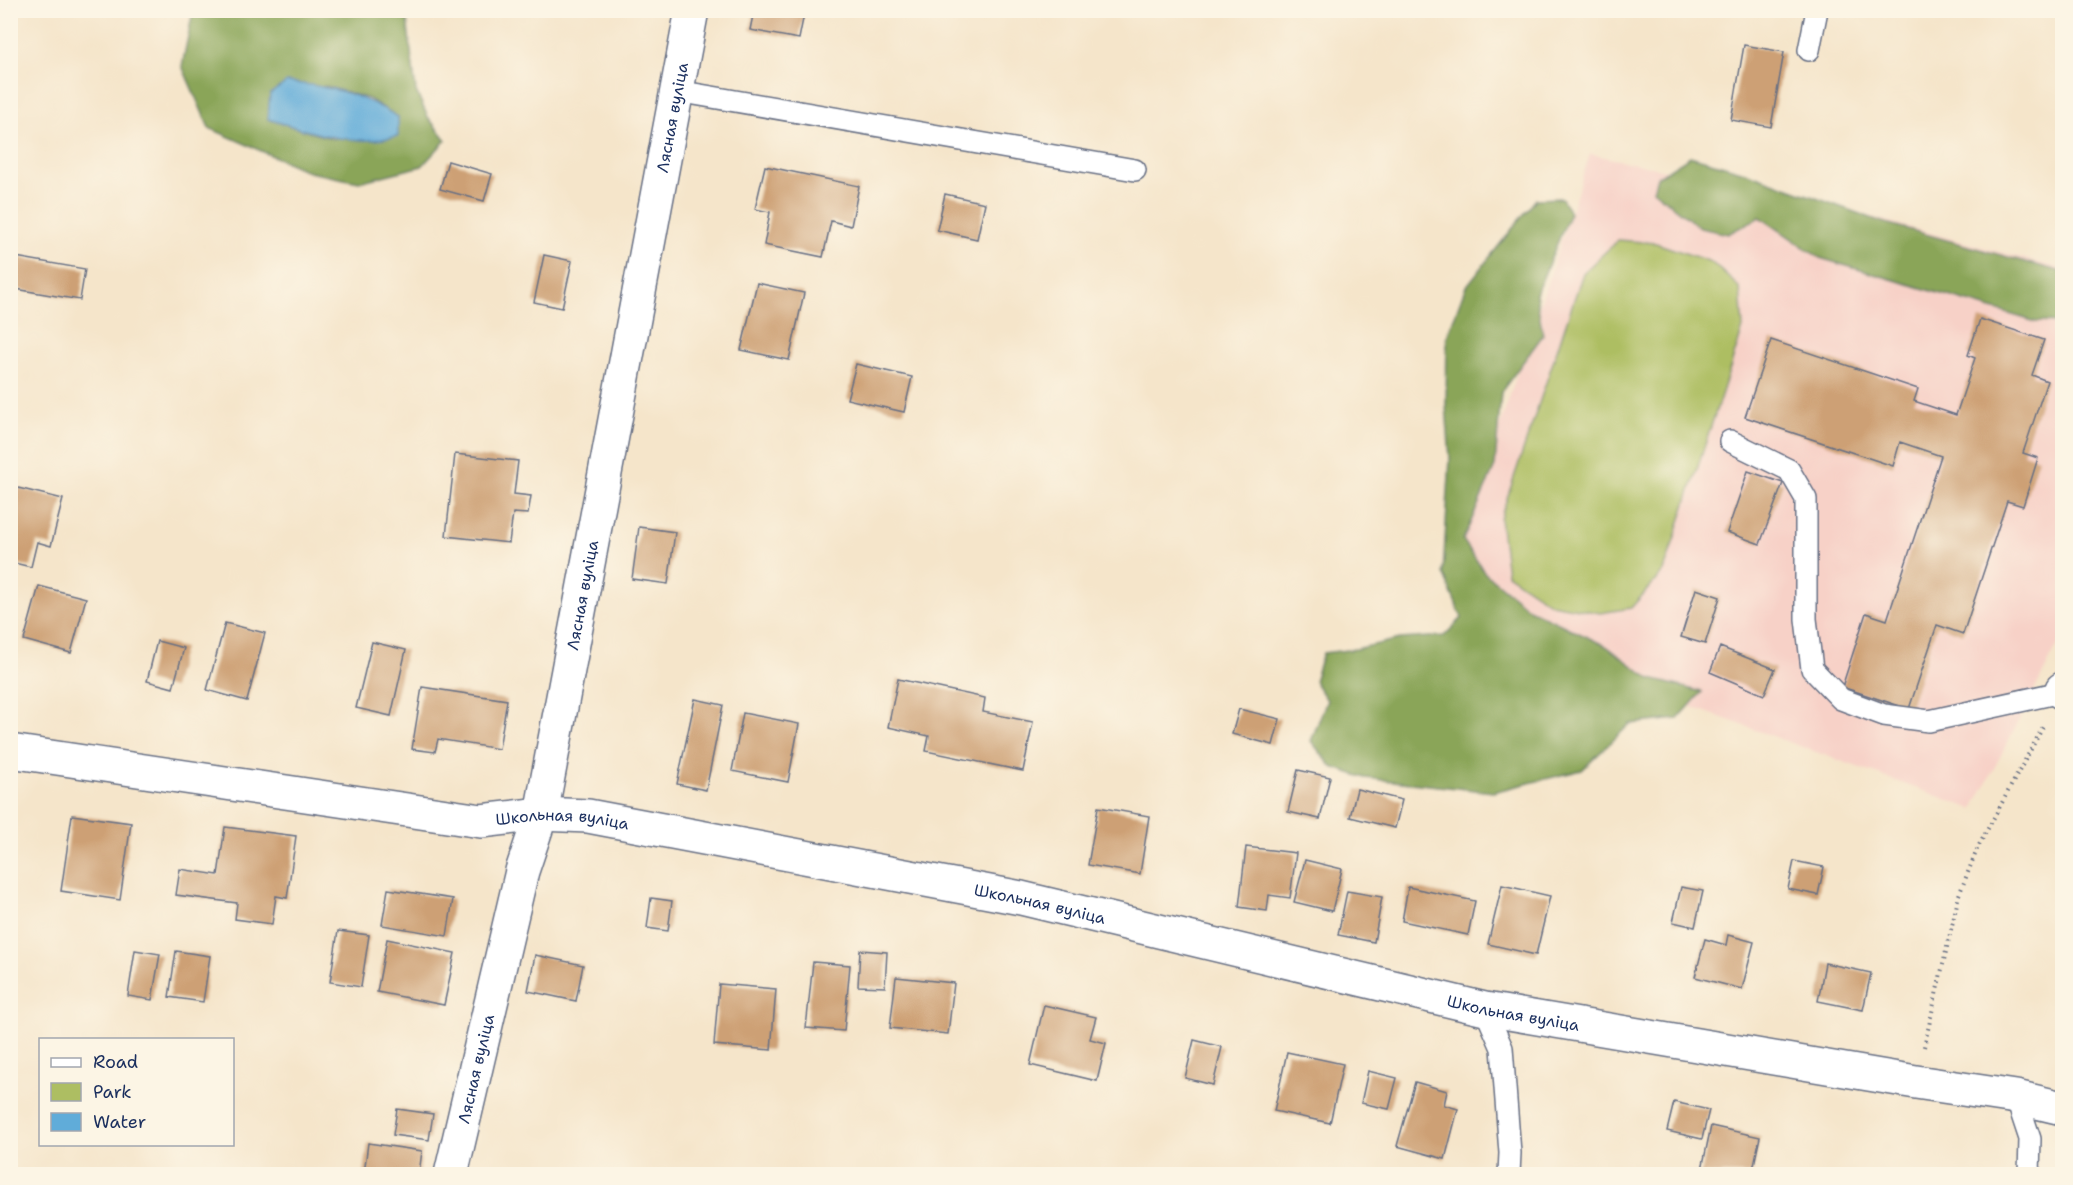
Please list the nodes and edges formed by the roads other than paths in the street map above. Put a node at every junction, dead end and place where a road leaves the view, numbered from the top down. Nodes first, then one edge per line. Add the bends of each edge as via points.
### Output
1 (692, 10) edge
2 (1817, 10) edge
3 (1809, 50) dead end
4 (677, 91) junction
5 (1135, 170) dead end
6 (1730, 441) dead end
7 (2062, 691) edge
8 (10, 751) edge
9 (541, 814) junction
10 (1485, 1009) junction
11 (2016, 1097) junction
12 (2062, 1108) edge
13 (451, 1174) edge
14 (1509, 1174) edge
15 (2029, 1174) edge

1 - 4 street, Лясная вуліца
2 - 3 lane
4 - 5 lane
4 - 9 street, Лясная вуліца
6 - 7 lane via 1789,470 1806,499 1806,619 1812,669 1841,699 1884,716 1929,721
8 - 9 street, Школьная вуліца via 481,821
9 - 10 street, Школьная вуліца via 588,816 1021,898
9 - 13 street, Лясная вуліца via 522,871
10 - 11 street, Школьная вуліца
10 - 14 lane via 1502,1048
11 - 12 street, Школьная вуліца
11 - 15 lane via 2030,1139

